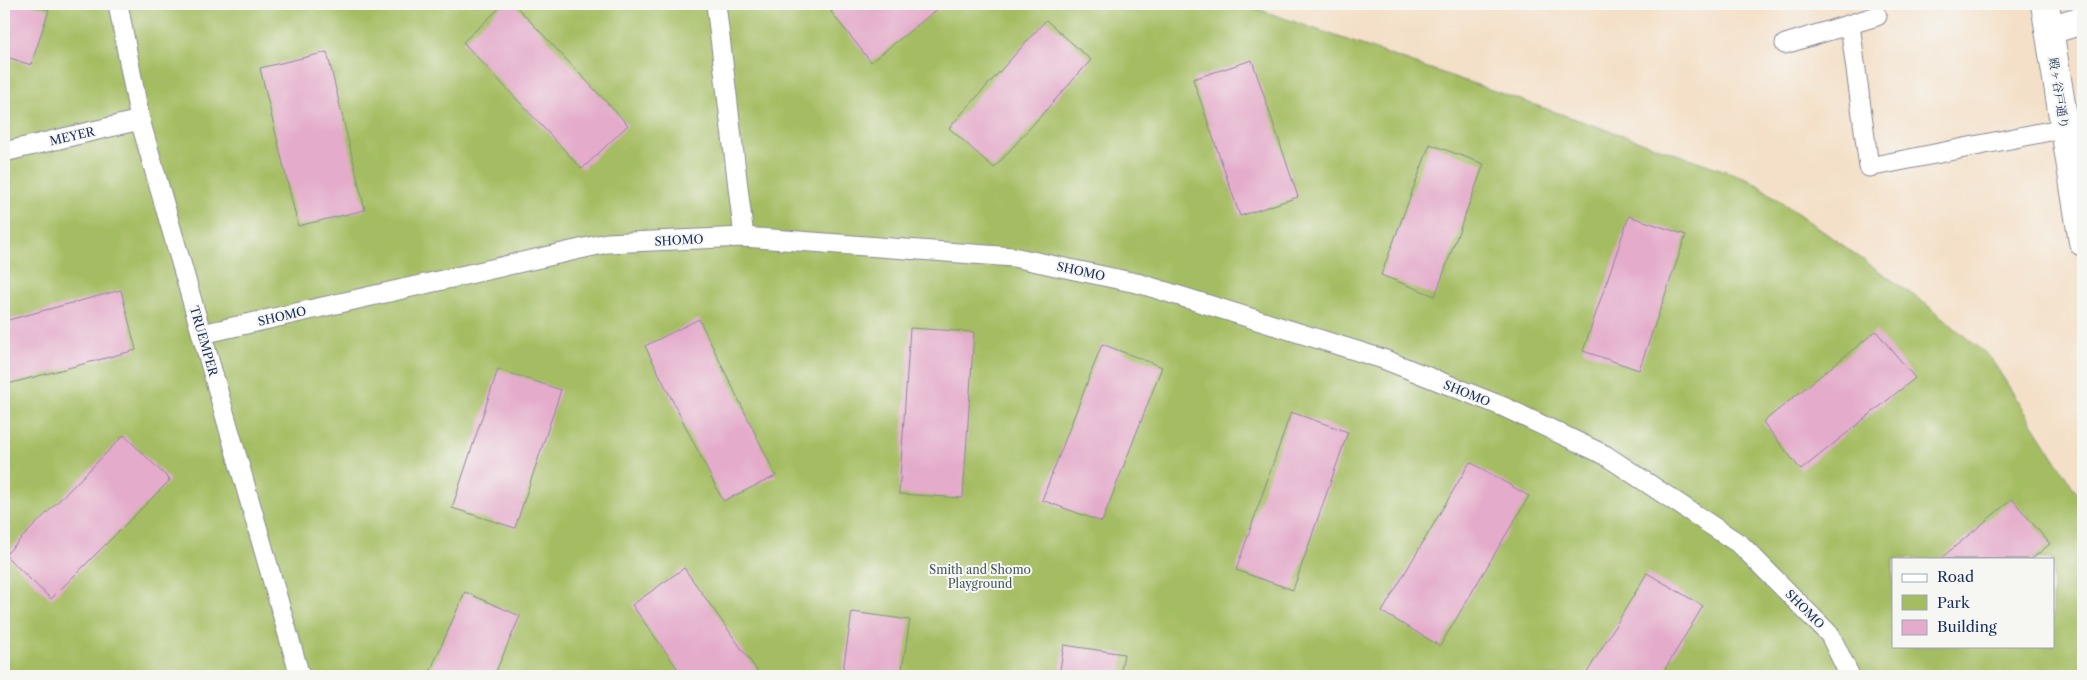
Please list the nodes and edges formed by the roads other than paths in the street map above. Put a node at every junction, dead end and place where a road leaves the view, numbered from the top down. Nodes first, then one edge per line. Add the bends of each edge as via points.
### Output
1 (118, 4) edge
2 (716, 4) edge
3 (1877, 16) dead end
4 (2047, 17) edge
5 (2083, 20) edge
6 (1850, 25) junction
7 (1785, 44) dead end
8 (140, 120) junction
9 (2065, 128) junction
10 (4, 152) edge
11 (744, 237) junction
12 (2083, 242) edge
13 (202, 334) junction
14 (300, 676) edge
15 (1850, 676) edge

1 - 8 lane, TRUEMPER
2 - 11 lane
3 - 6 lane
4 - 5 street
4 - 9 street, 殿ヶ谷戸通り
6 - 7 lane
6 - 9 lane via 1869,167
8 - 10 lane, MEYER
8 - 13 lane, TRUEMPER
9 - 12 street, 殿ヶ谷戸通り
11 - 13 lane, SHOMO via 607,243
11 - 15 lane, SHOMO via 1013,256 1141,284 1383,359 1504,407 1605,456 1742,545 1830,635
13 - 14 lane, TRUEMPER

